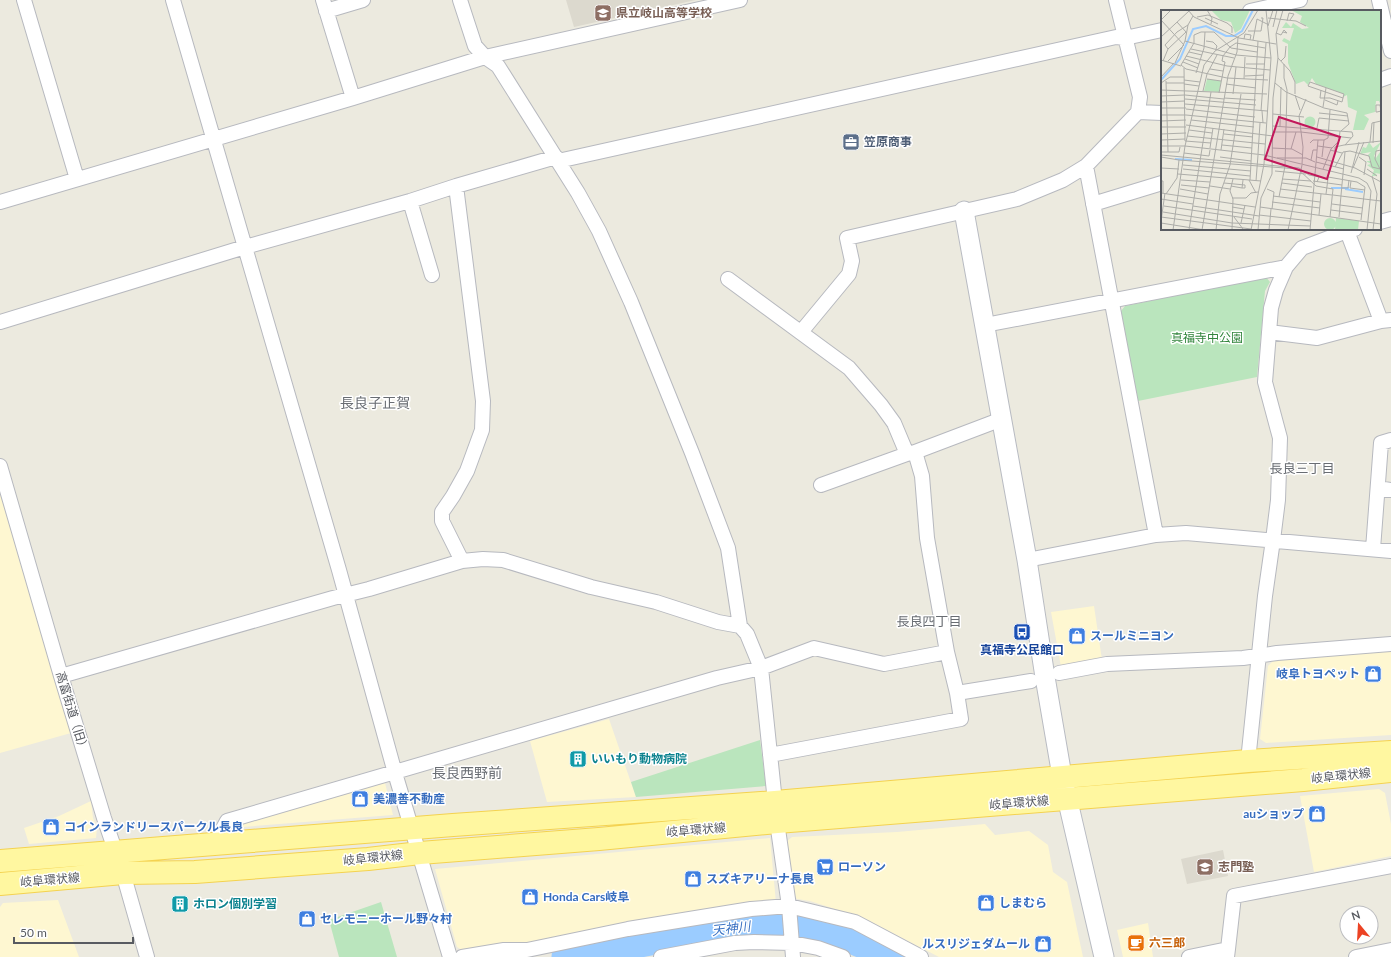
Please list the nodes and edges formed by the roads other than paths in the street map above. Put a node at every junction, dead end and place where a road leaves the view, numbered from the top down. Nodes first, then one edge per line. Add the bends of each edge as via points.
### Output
1 (24, 0) edge
2 (172, 0) edge
3 (362, 0) edge
4 (460, 0) edge
5 (740, 0) edge
6 (1116, 0) edge
7 (1300, 0) edge
8 (1379, 0) edge
9 (325, 5) edge
10 (1255, 10) edge
11 (1161, 30) edge
12 (1125, 38) junction
13 (1391, 51) edge
14 (485, 57) junction
15 (1391, 76) edge
16 (1381, 80) edge
17 (353, 98) junction
18 (1138, 112) junction
19 (1161, 112) edge
20 (212, 139) junction
21 (557, 159) junction
22 (1086, 166) junction
23 (77, 179) junction
24 (1161, 183) edge
25 (456, 186) junction
26 (410, 201) junction
27 (0, 202) edge
28 (1093, 204) junction
29 (964, 211) junction
30 (1391, 219) edge
31 (1381, 222) edge
32 (1349, 230) edge
33 (245, 247) junction
34 (1286, 267) junction
35 (432, 275) dead end
36 (728, 279) dead end
37 (1111, 300) junction
38 (1386, 320) edge
39 (0, 322) edge
40 (985, 325) junction
41 (801, 332) junction
42 (1269, 332) junction
43 (1002, 419) junction
44 (1391, 440) edge
45 (911, 453) junction
46 (0, 466) edge
47 (821, 485) dead end
48 (1384, 489) edge
49 (1156, 535) junction
50 (1274, 540) junction
51 (1373, 549) junction
52 (1391, 551) edge
53 (1028, 560) junction
54 (462, 561) junction
55 (345, 595) junction
56 (740, 626) junction
57 (1391, 644) edge
58 (947, 652) junction
59 (1259, 656) junction
60 (762, 668) junction
61 (1059, 673) dead end
62 (61, 676) junction
63 (1031, 681) dead end
64 (957, 694) junction
65 (1391, 752) edge
66 (770, 755) junction
67 (1248, 761) junction
68 (1391, 771) edge
69 (395, 773) junction
70 (1062, 776) junction
71 (1068, 799) junction
72 (776, 812) junction
73 (412, 828) junction
74 (217, 843) junction
75 (115, 852) junction
76 (420, 853) junction
77 (0, 862) edge
78 (1391, 866) edge
79 (123, 873) junction
80 (0, 884) edge
81 (789, 909) junction
82 (792, 946) edge
83 (1391, 950) edge
84 (1227, 953) edge
85 (148, 957) edge
86 (450, 957) edge
87 (462, 957) edge
88 (661, 957) edge
89 (843, 957) edge
90 (921, 957) edge
91 (1104, 957) edge
92 (1189, 957) edge
93 (1356, 957) edge

1 - 23 street
2 - 20 street
3 - 9 street
4 - 14 street via 475,46
5 - 14 street
6 - 12 street
7 - 10 street
8 - 13 street
9 - 17 street
11 - 12 street
12 - 18 street via 1140,97
12 - 21 street via 1116,37 862,95 855,94
14 - 17 street
14 - 21 street via 498,66
15 - 16 street
17 - 20 street
18 - 19 street
18 - 22 street
20 - 23 street
20 - 33 street
21 - 25 street
21 - 56 street via 599,231 631,302 692,453 728,548
22 - 28 street
22 - 29 street via 1063,180 1017,199
23 - 27 street
24 - 28 street
25 - 26 street
25 - 54 street via 483,400 482,430 467,471 442,512 442,521
26 - 33 street
26 - 35 street
28 - 37 street
29 - 40 street
29 - 41 street via 847,238 852,261 849,274
30 - 31 street
32 - 34 street via 1302,248
32 - 38 street
33 - 39 street
33 - 55 street
34 - 37 street
34 - 42 street via 1271,308
36 - 41 street
37 - 40 street
37 - 49 street
38 - 42 street via 1317,338
40 - 43 street
41 - 45 street via 850,368 894,423
42 - 50 street via 1265,382 1280,438
43 - 45 street
43 - 53 street
44 - 48 street via 1381,443
45 - 47 street
45 - 58 street via 922,476 927,538
46 - 62 street, 高富街道（旧）
48 - 51 street
49 - 50 street via 1186,532
49 - 53 street
50 - 51 street
50 - 59 street
51 - 52 street
53 - 70 street
54 - 55 street
54 - 56 street via 503,560 591,587
55 - 62 street
55 - 69 street
56 - 60 street via 747,634
57 - 59 street
58 - 60 street via 884,664 814,648
58 - 64 street
59 - 61 street via 1107,664
59 - 67 street
60 - 66 street
60 - 69 street via 717,678
62 - 75 street, 高富街道（旧）
63 - 64 street
64 - 66 street via 961,719
65 - 67 main road, 岐阜環状線
66 - 72 street
67 - 70 main road, 岐阜環状線
68 - 71 main road, 岐阜環状線
69 - 73 street
69 - 74 street via 226,822
70 - 71 street
70 - 72 main road, 岐阜環状線
71 - 72 main road, 岐阜環状線
71 - 91 street
72 - 73 main road, 岐阜環状線
72 - 76 main road, 岐阜環状線 via 599,839
72 - 81 street
73 - 74 main road, 岐阜環状線
73 - 76 street
74 - 75 main road, 岐阜環状線
75 - 77 main road, 岐阜環状線
75 - 79 street, 高富街道（旧）
76 - 79 main road, 岐阜環状線 via 195,872
76 - 86 street
78 - 84 street via 1234,896
79 - 80 main road, 岐阜環状線
79 - 85 street, 高富街道（旧）
81 - 82 street
81 - 87 street via 751,909 636,928 527,950 504,950
81 - 90 street via 855,922
82 - 88 street via 735,943
82 - 89 street via 818,948
83 - 93 street
84 - 92 street

